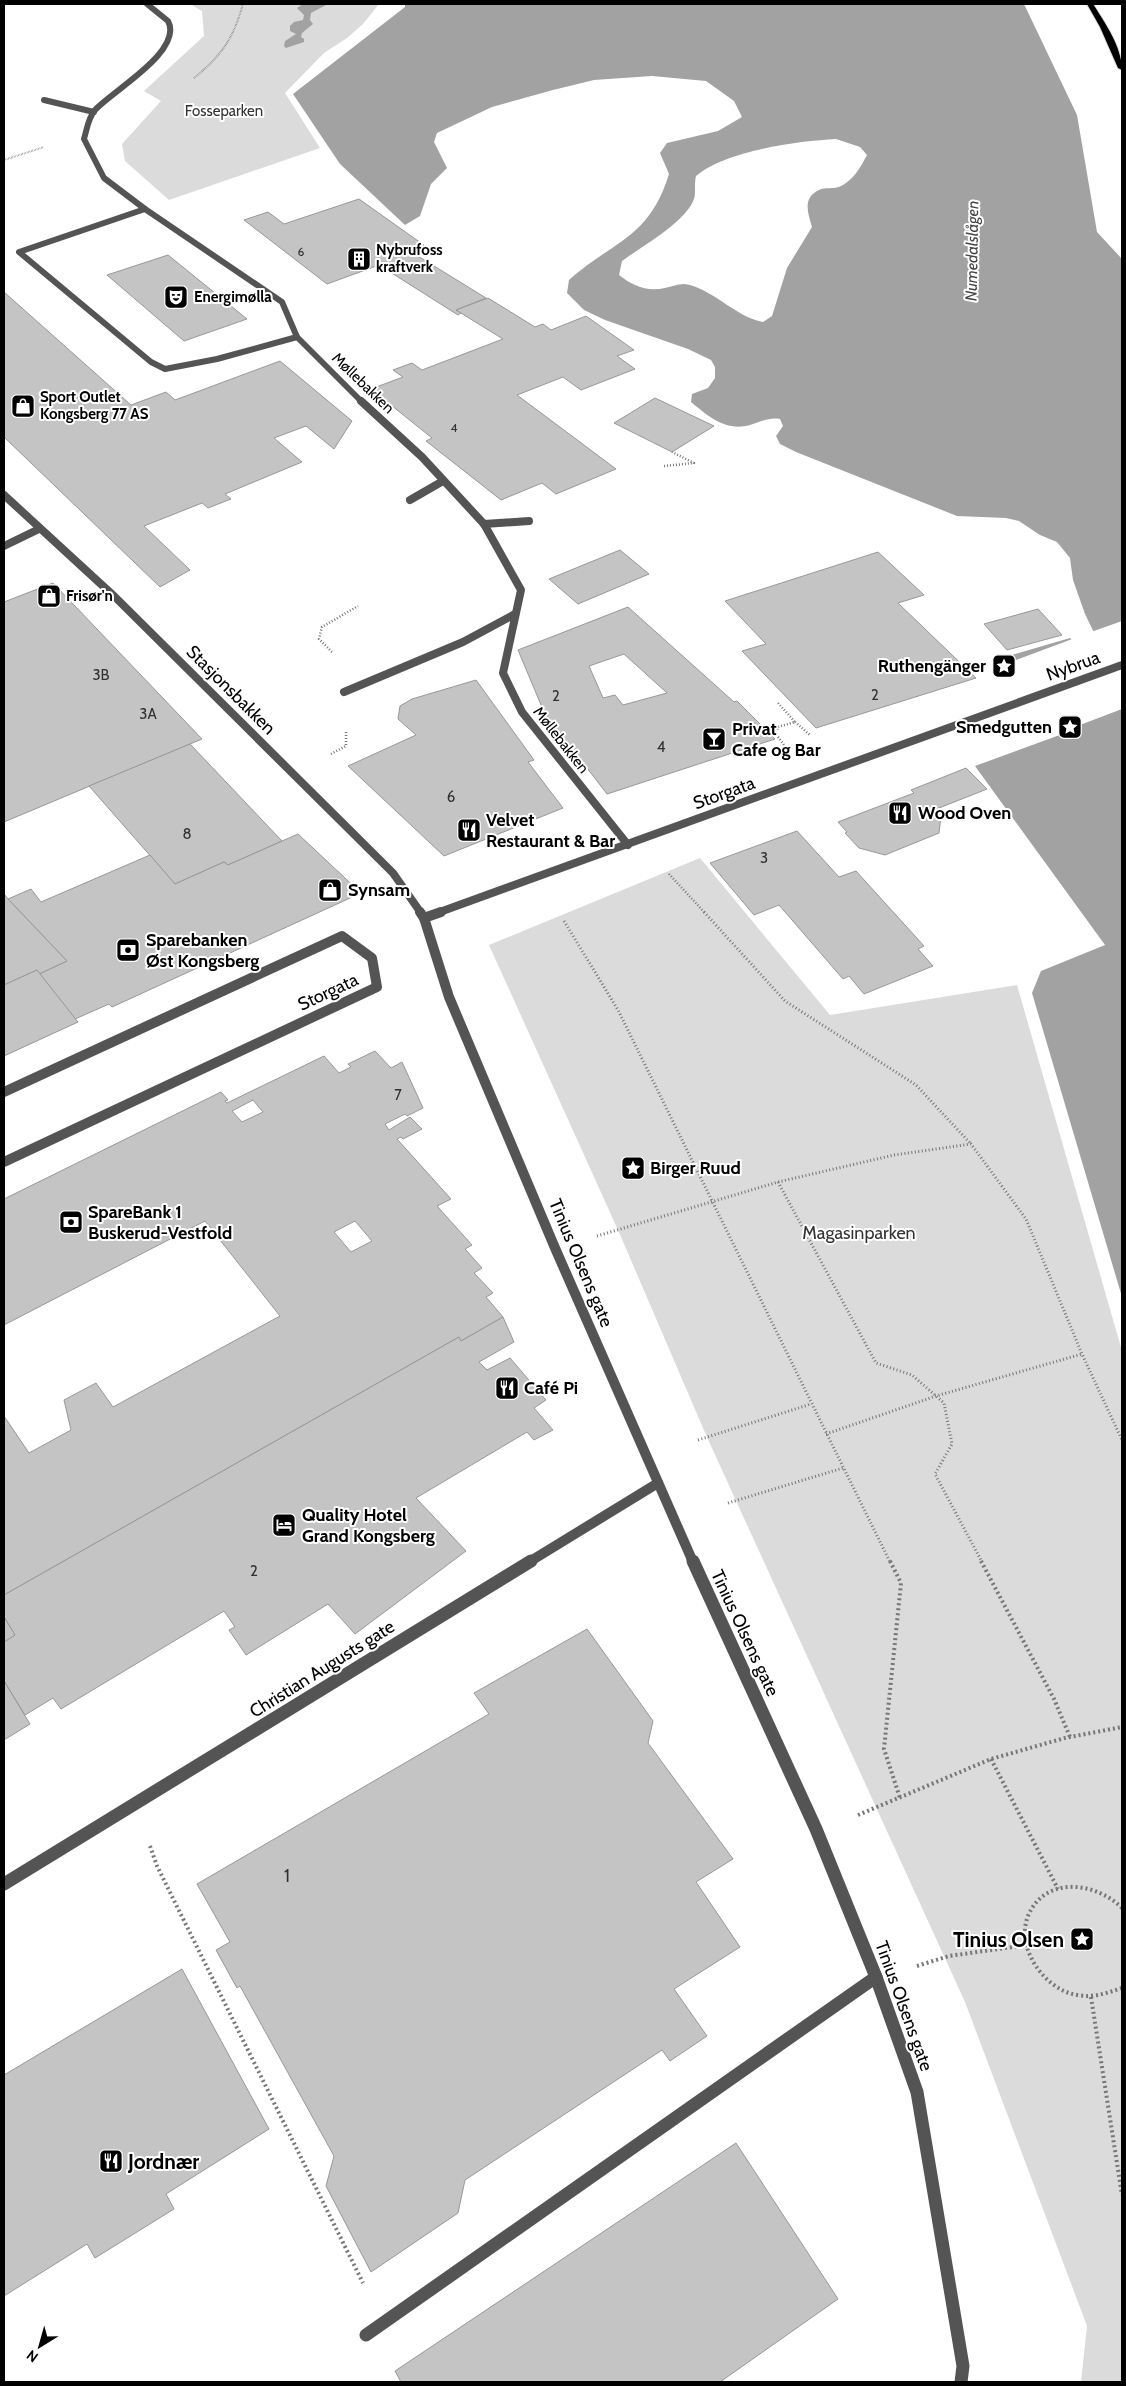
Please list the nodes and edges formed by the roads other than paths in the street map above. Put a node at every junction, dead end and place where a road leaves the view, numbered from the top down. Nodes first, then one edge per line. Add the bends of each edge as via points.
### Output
1 (147, 4) edge
2 (1090, 4) edge
3 (1122, 68) edge
4 (44, 100) dead end
5 (94, 112) junction
6 (145, 209) junction
7 (297, 337) junction
8 (443, 481) junction
9 (4, 494) edge
10 (410, 500) dead end
11 (529, 520) dead end
12 (484, 524) junction
13 (39, 529) junction
14 (4, 546) edge
15 (515, 614) junction
16 (1122, 665) edge
17 (344, 692) dead end
18 (1034, 698) joint
19 (628, 845) junction
20 (424, 918) junction
21 (4, 1092) edge
22 (4, 1162) edge
23 (658, 1483) junction
24 (4, 1884) edge
25 (876, 1977) junction
26 (366, 2335) road end
27 (962, 2382) edge

1 - 5 street, Møllebakken via 169,22 170,40
2 - 3 main road
4 - 5 street
5 - 6 street, Møllebakken via 84,139 104,178
6 - 7 street, Møllebakken via 282,302
6 - 7 street via 19,252 151,362 165,369 217,359
7 - 8 street, Møllebakken
8 - 10 street
8 - 12 street, Møllebakken
9 - 13 street, Stasjonsbakken
11 - 12 street
12 - 15 street, Møllebakken via 521,590
13 - 14 street
13 - 20 street, Stasjonsbakken via 115,597 393,873
15 - 17 street via 462,642
15 - 19 street, Møllebakken via 504,673 522,712
16 - 18 street, Nybrua
18 - 19 street, Storgata
19 - 20 street, Storgata
20 - 23 street, Tinius Olsens gate via 449,997
21 - 22 street, Storgata via 342,936 372,958 377,987
23 - 24 street, Christian Augusts gate
23 - 25 street, Tinius Olsens gate via 816,1830
25 - 26 street
25 - 27 street, Tinius Olsens gate via 917,2092 963,2366

